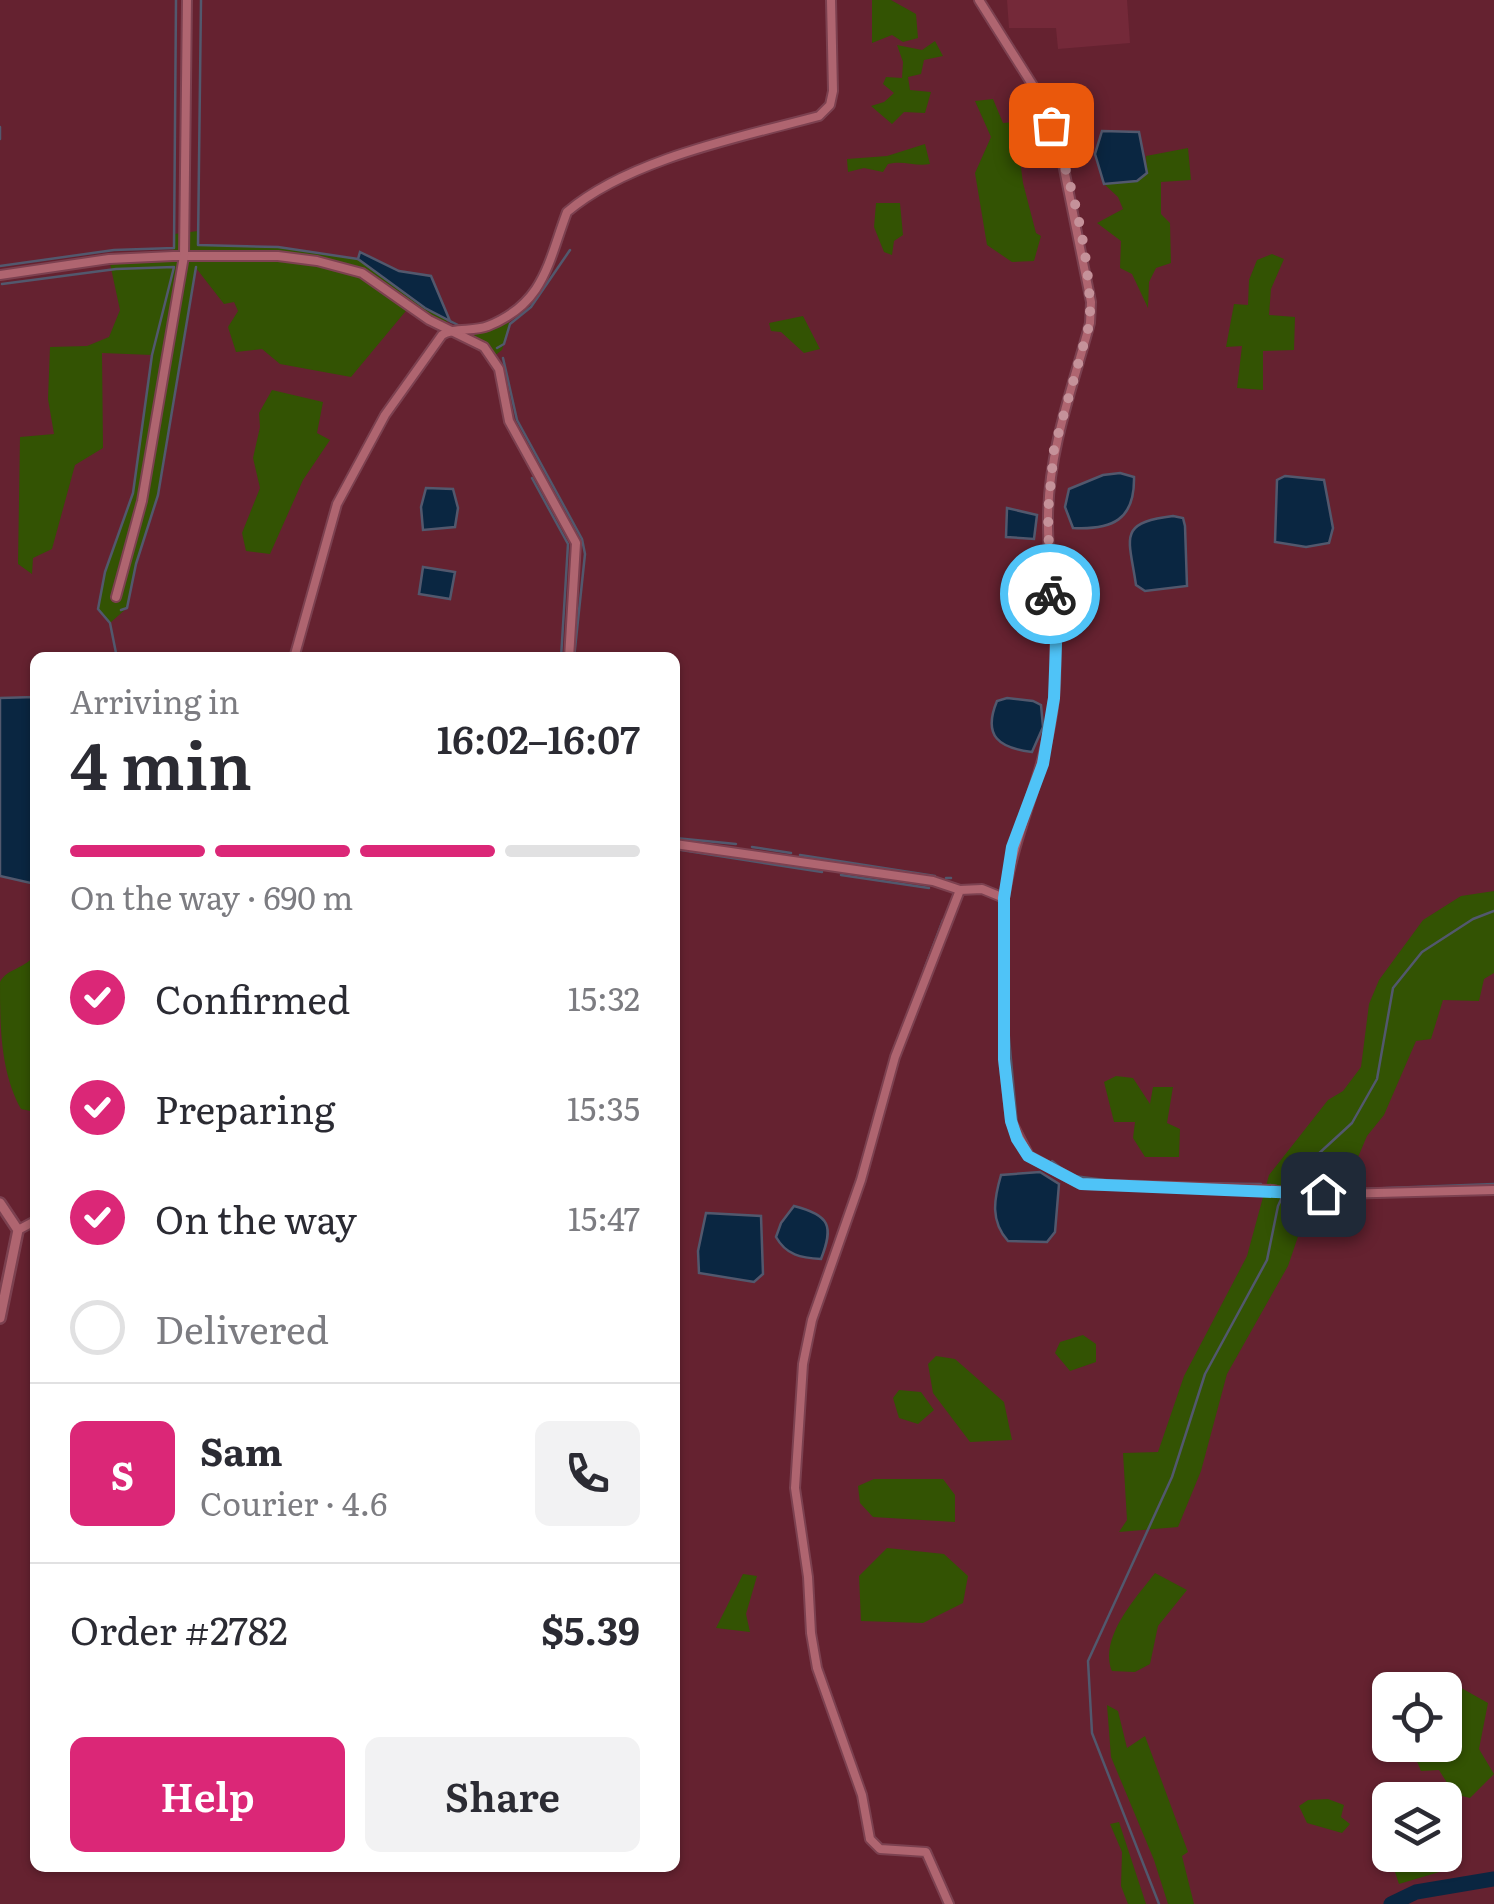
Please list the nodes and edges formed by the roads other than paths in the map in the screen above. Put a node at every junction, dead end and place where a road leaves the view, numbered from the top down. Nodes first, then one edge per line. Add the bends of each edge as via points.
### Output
1 (187, 0) edge
2 (831, 0) edge
3 (978, 0) edge
4 (184, 256) junction
5 (0, 275) edge
6 (448, 330) junction
7 (116, 596) dead end
8 (296, 652) edge
9 (569, 652) edge
10 (680, 845) edge
11 (960, 890) junction
12 (1004, 898) junction
13 (1494, 1190) edge
14 (0, 1203) edge
15 (30, 1224) edge
16 (18, 1230) junction
17 (0, 1318) edge
18 (950, 1904) edge

1 - 4 street
2 - 6 street via 833,91 818,116 612,182 567,212 556,254 527,302 476,330
3 - 12 street via 1042,100 1060,149 1090,302 1049,496 1052,712
4 - 5 street
4 - 6 street via 278,256 362,273
4 - 7 street via 142,501
6 - 8 street via 384,415 337,504
6 - 9 street via 493,356 509,421 576,543
10 - 11 street
11 - 12 street
11 - 18 street via 896,1058 812,1320 795,1488 818,1668 851,1759 870,1839 880,1849 926,1852
12 - 13 street via 1006,1074 1011,1121 1028,1156 1081,1184 1299,1196
14 - 16 street
15 - 16 street
16 - 17 street

